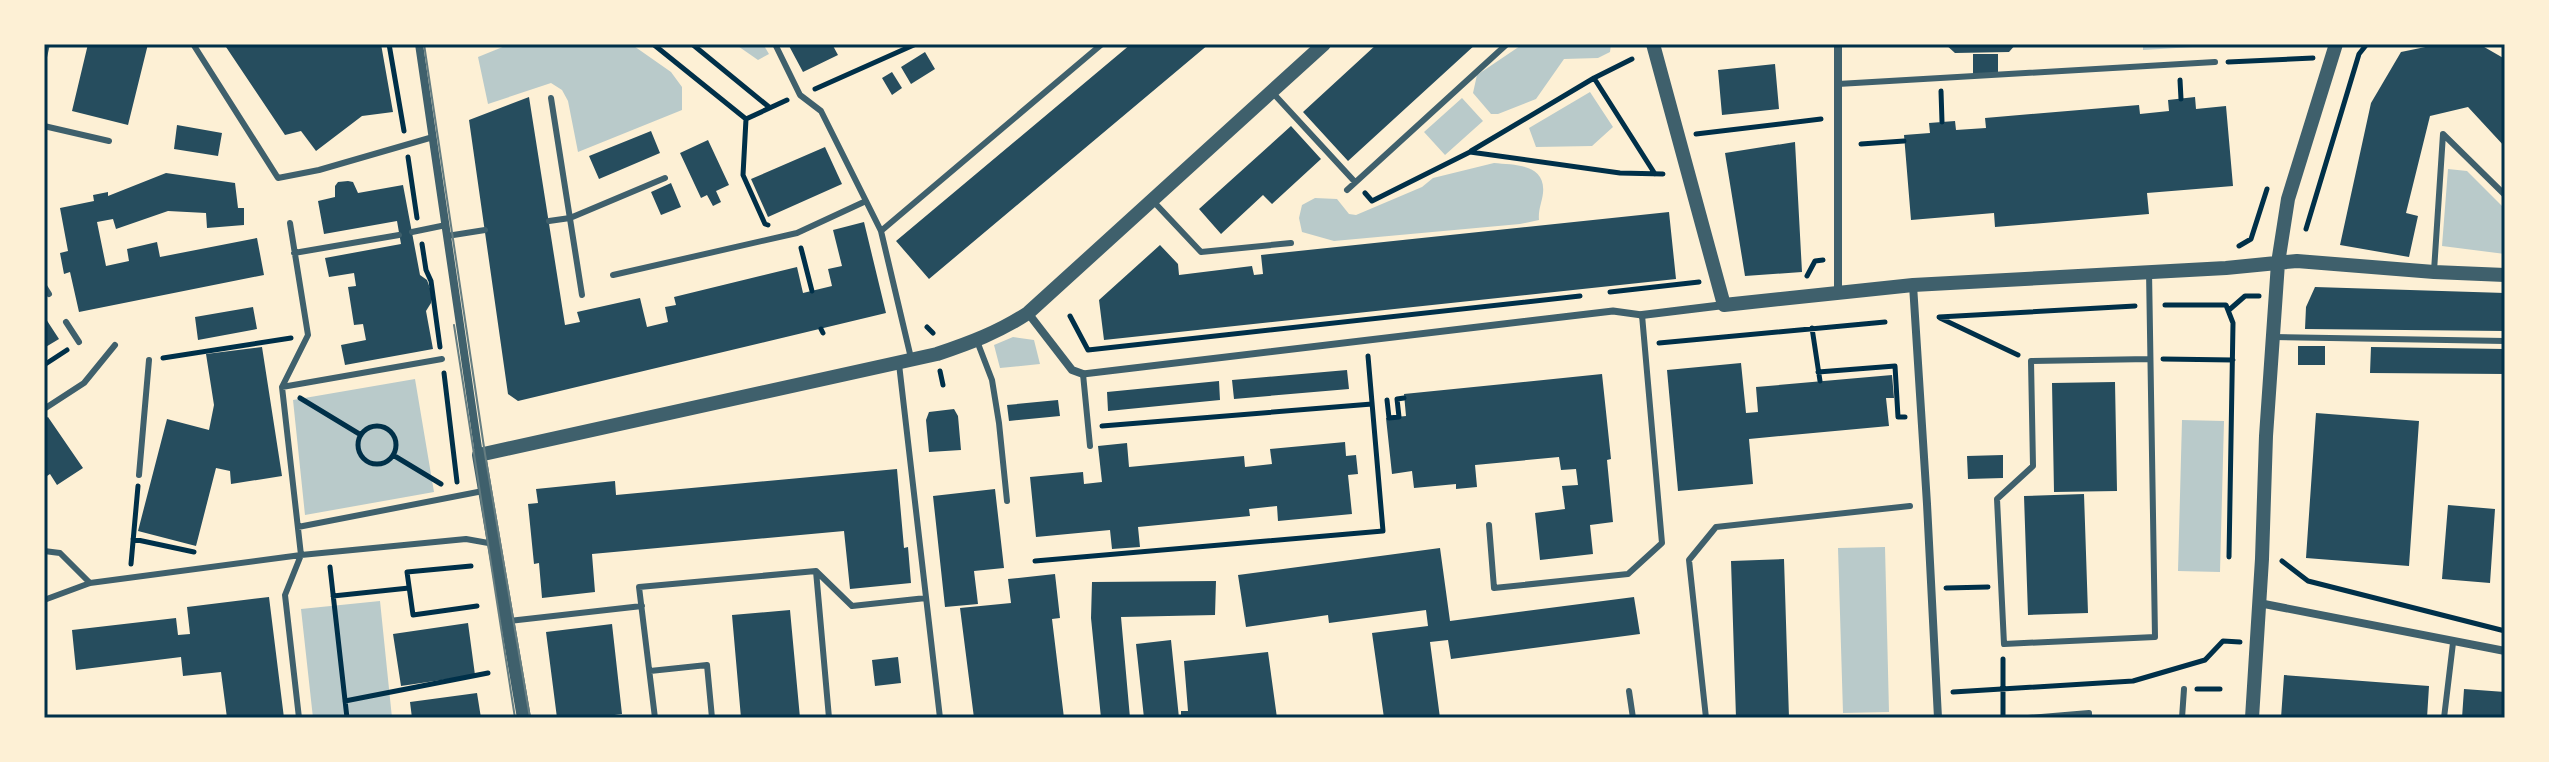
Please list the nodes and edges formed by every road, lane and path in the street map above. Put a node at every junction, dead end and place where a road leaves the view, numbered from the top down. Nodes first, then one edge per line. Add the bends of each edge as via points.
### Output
1 (47, 44) edge
2 (193, 44) edge
3 (389, 44) edge
4 (419, 44) edge
5 (653, 44) edge
6 (692, 44) edge
7 (775, 44) edge
8 (916, 44) edge
9 (1102, 44) edge
10 (1324, 44) edge
11 (1507, 44) edge
12 (1653, 44) edge
13 (1838, 44) edge
14 (2336, 44) edge
15 (2367, 44) edge
16 (44, 57) edge
17 (2313, 58) dead end
18 (1632, 59) dead end
19 (2215, 62) joint
20 (1594, 78) junction
21 (1941, 79) junction
22 (1838, 84) junction
23 (1272, 92) junction
24 (800, 95) junction
25 (551, 98) dead end
26 (769, 107) junction
27 (1838, 116) junction
28 (746, 119) junction
29 (1942, 122) dead end
30 (44, 126) edge
31 (1678, 136) junction
32 (433, 137) junction
33 (109, 141) dead end
34 (1904, 141) dead end
35 (406, 144) junction
36 (1861, 144) dead end
37 (1470, 152) junction
38 (1655, 174) junction
39 (1663, 174) dead end
40 (665, 178) dead end
41 (1355, 182) junction
42 (1347, 190) dead end
43 (2505, 195) edge
44 (866, 201) junction
45 (1153, 201) junction
46 (570, 218) junction
47 (549, 221) dead end
48 (290, 223) dead end
49 (446, 225) junction
50 (485, 230) dead end
51 (881, 231) junction
52 (416, 232) junction
53 (797, 233) junction
54 (399, 235) dead end
55 (447, 236) junction
56 (1291, 243) dead end
57 (294, 253) junction
58 (1824, 260) dead end
59 (2297, 261) junction
60 (2278, 263) junction
61 (2149, 271) junction
62 (2434, 272) junction
63 (613, 275) dead end
64 (2505, 275) edge
65 (1796, 277) dead end
66 (1700, 282) dead end
67 (1913, 285) junction
68 (44, 286) edge
69 (812, 291) dead end
70 (1838, 291) junction
71 (1604, 293) dead end
72 (49, 294) dead end
73 (582, 295) dead end
74 (1588, 295) dead end
75 (1724, 305) junction
76 (1028, 313) junction
77 (1642, 315) junction
78 (1070, 316) dead end
79 (1939, 317) dead end
80 (66, 322) dead end
81 (1885, 322) dead end
82 (927, 327) dead end
83 (1812, 328) junction
84 (933, 333) dead end
85 (308, 335) junction
86 (2273, 337) junction
87 (1366, 339) junction
88 (977, 341) junction
89 (2505, 341) edge
90 (79, 342) joint
91 (115, 345) dead end
92 (1644, 345) junction
93 (442, 359) junction
94 (2150, 359) junction
95 (149, 360) joint
96 (905, 360) junction
97 (2233, 360) dead end
98 (2031, 361) junction
99 (44, 365) edge
100 (940, 371) dead end
101 (1818, 372) junction
102 (1083, 374) junction
103 (1820, 381) dead end
104 (943, 385) dead end
105 (282, 387) junction
106 (1404, 398) dead end
107 (1387, 400) dead end
108 (1372, 404) junction
109 (44, 409) edge
110 (1905, 417) dead end
111 (1089, 427) junction
112 (361, 435) junction
113 (1090, 446) dead end
114 (393, 455) junction
115 (479, 455) junction
116 (139, 475) joint
117 (485, 490) junction
118 (459, 495) junction
119 (1007, 501) dead end
120 (1910, 506) dead end
121 (1489, 525) dead end
122 (298, 527) junction
123 (133, 539) junction
124 (494, 544) junction
125 (44, 551) edge
126 (195, 552) dead end
127 (328, 554) junction
128 (301, 555) junction
129 (1035, 561) dead end
130 (471, 566) dead end
131 (816, 571) junction
132 (129, 577) junction
133 (2308, 581) dead end
134 (90, 583) junction
135 (2001, 586) junction
136 (409, 588) junction
137 (1931, 589) junction
138 (333, 596) junction
139 (926, 598) junction
140 (44, 600) edge
141 (2259, 603) junction
142 (477, 606) dead end
143 (642, 606) junction
144 (509, 621) junction
145 (2505, 631) edge
146 (2246, 642) dead end
147 (2453, 643) junction
148 (2004, 644) junction
149 (2505, 651) edge
150 (650, 671) junction
151 (488, 673) dead end
152 (2003, 689) junction
153 (2184, 689) dead end
154 (1629, 691) dead end
155 (1936, 693) junction
156 (345, 701) junction
157 (299, 718) edge
158 (347, 718) edge
159 (524, 718) edge
160 (655, 718) edge
161 (712, 718) edge
162 (829, 718) edge
163 (940, 718) edge
164 (1633, 718) edge
165 (1706, 718) edge
166 (1938, 718) edge
167 (2003, 718) edge
168 (2028, 718) edge
169 (2089, 718) edge
170 (2182, 718) edge
171 (2252, 718) edge
172 (2444, 718) edge

1 - 16 lane
2 - 35 lane via 278,178
3 - 35 path
4 - 32 street
5 - 28 path
6 - 26 path
7 - 24 lane
8 - 24 path
9 - 51 lane
10 - 23 street
11 - 41 lane
12 - 31 street
13 - 22 street
14 - 60 street via 2288,199
15 - 59 path via 2359,54
17 - 19 path
18 - 20 path
19 - 21 lane
20 - 37 path
20 - 38 path
21 - 22 lane
21 - 29 path
22 - 27 street
23 - 41 lane
23 - 45 street
24 - 26 path
24 - 44 lane via 821,111
25 - 46 lane
26 - 28 path
27 - 31 path
27 - 70 street
28 - 53 path via 743,175 765,224
30 - 33 lane
31 - 75 street
32 - 35 lane
32 - 49 street
34 - 36 path
35 - 52 path
37 - 38 path
37 - 41 path via 1372,201
38 - 39 path
40 - 46 lane
41 - 42 lane
43 - 62 lane via 2443,134
44 - 51 lane
44 - 53 lane
45 - 56 lane via 1201,252
45 - 76 street
46 - 47 lane
46 - 73 lane
48 - 57 lane
49 - 52 lane
49 - 55 street
50 - 55 lane
51 - 96 lane
52 - 93 path via 431,281
53 - 63 lane
53 - 69 path
54 - 57 lane
55 - 115 street
57 - 85 lane
58 - 65 path via 1815,261 1809,276
59 - 60 street
59 - 62 street
60 - 61 street
60 - 86 street
61 - 67 street
61 - 94 lane
62 - 64 street
66 - 71 path
67 - 70 street
67 - 137 street
68 - 72 lane
70 - 75 street
74 - 78 path via 1088,350
75 - 77 street
76 - 88 street
76 - 102 street via 1072,370
77 - 87 street via 1613,311
77 - 92 lane
79 - 98 path
80 - 90 lane
81 - 83 path
82 - 84 path
83 - 92 path
83 - 101 path
85 - 95 path
85 - 105 lane
86 - 89 lane
86 - 141 street
87 - 102 street
87 - 108 path
88 - 96 street
88 - 119 lane via 992,380
90 - 99 path
91 - 109 lane via 84,383
92 - 121 lane via 1662,543 1628,574 1494,588
93 - 105 lane
93 - 118 path
94 - 97 path
94 - 98 lane
94 - 148 lane via 2155,637
95 - 116 lane
96 - 115 street
96 - 139 lane
98 - 135 lane via 2033,466 1997,499
100 - 104 path
101 - 103 path
101 - 110 path via 1895,366 1898,417
102 - 111 lane
105 - 112 path
105 - 122 lane
106 - 107 path via 1397,399 1399,417 1389,418
108 - 111 path
108 - 129 path via 1383,531
111 - 113 lane
112 - 114 path via 368,428 385,428 395,441
112 - 114 path via 359,450 369,462 385,462
114 - 118 path
115 - 117 street
116 - 123 path
117 - 118 lane
117 - 124 street
118 - 122 lane
120 - 165 lane via 1716,527 1689,560
122 - 128 lane
123 - 126 path
123 - 132 path
124 - 127 lane via 466,539
124 - 144 street
125 - 134 lane via 60,553
127 - 128 lane
127 - 138 path
128 - 132 lane
128 - 157 lane via 285,595
130 - 136 path via 407,572
131 - 139 lane via 852,606
131 - 143 lane via 639,587
131 - 162 lane
132 - 134 lane
133 - 145 path
134 - 140 lane
135 - 137 path
135 - 148 lane
136 - 138 path
136 - 142 path via 413,615
137 - 155 street
138 - 156 path
139 - 163 lane
141 - 147 street
141 - 171 street
143 - 144 lane
143 - 150 lane
144 - 159 street
146 - 152 path via 2223,641 2205,660 2133,681
147 - 149 street
147 - 172 lane
148 - 152 path
150 - 160 lane
150 - 161 lane via 707,665
151 - 156 path
152 - 155 path
152 - 167 path
153 - 170 lane
154 - 164 lane
155 - 166 street
156 - 158 path
168 - 169 lane via 2089,713

